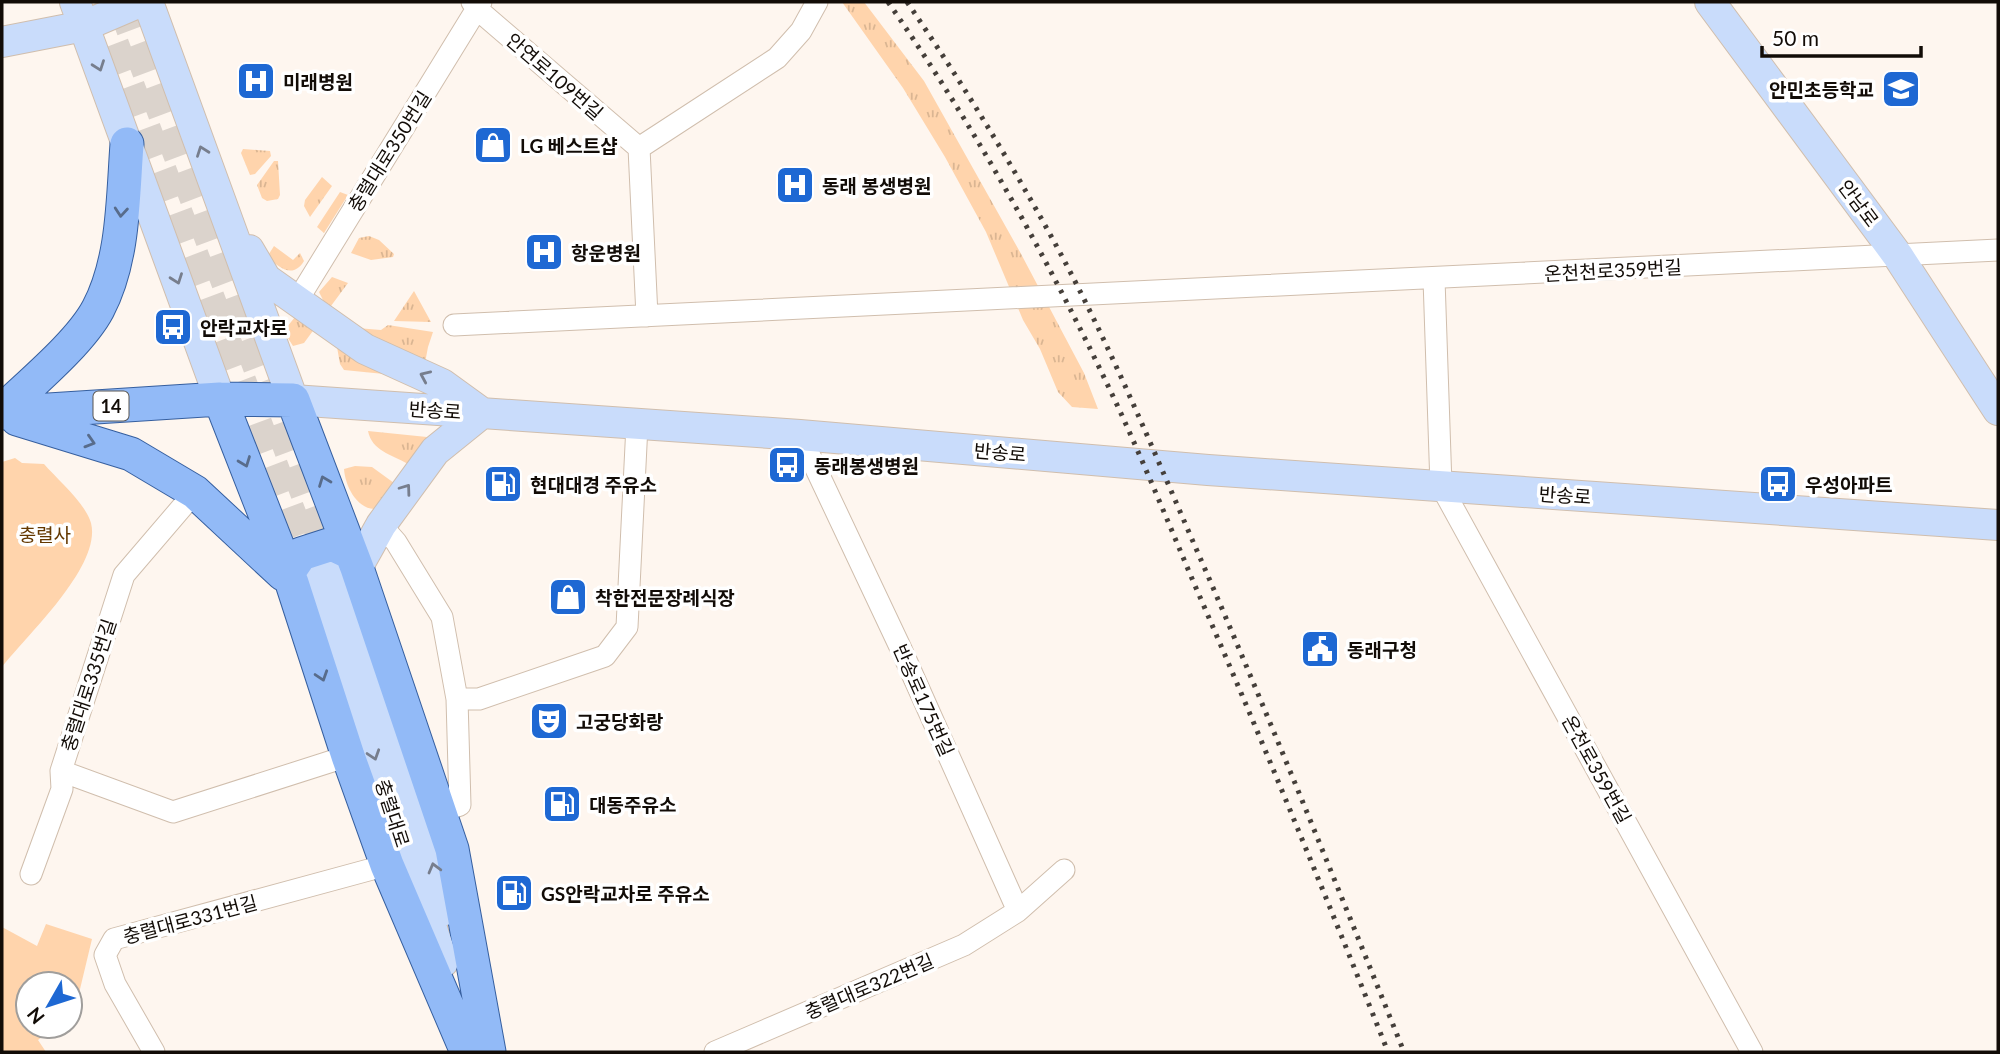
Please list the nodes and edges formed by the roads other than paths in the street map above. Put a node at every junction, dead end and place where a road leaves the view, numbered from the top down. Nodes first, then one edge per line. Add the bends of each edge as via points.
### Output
1 (140, 2) edge
2 (148, 2) edge
3 (817, 2) edge
4 (1710, 2) edge
5 (477, 4) edge
6 (79, 14) edge
7 (2, 42) edge
8 (127, 144) junction
9 (639, 148) junction
10 (218, 198) junction
11 (1998, 250) edge
12 (1898, 256) junction
13 (1434, 279) junction
14 (297, 301) junction
15 (646, 316) junction
16 (454, 325) dead end
17 (220, 399) junction
18 (293, 400) junction
19 (1998, 410) edge
20 (2, 413) edge
21 (482, 413) junction
22 (637, 425) junction
23 (800, 435) junction
24 (1441, 486) junction
25 (195, 492) junction
26 (381, 525) junction
27 (1998, 525) edge
28 (323, 570) junction
29 (457, 699) junction
30 (348, 756) junction
31 (61, 771) junction
32 (439, 812) junction
33 (387, 865) junction
34 (1064, 870) dead end
35 (31, 874) dead end
36 (1018, 911) junction
37 (154, 1052) edge
38 (467, 1052) edge
39 (474, 1052) edge
40 (482, 1052) edge
41 (489, 1052) edge
42 (715, 1052) edge
43 (1752, 1052) edge

1 - 6 main road
10 -> 2 main road
3 - 9 street via 801,31 777,58
4 - 12 main road, 안남로
5 - 9 street, 안연로109번길
5 - 14 street, 충렬대로350번길
6 - 7 main road
6 -> 8 main road
8 -> 17 main road
8 -> 20 main road via 117,255 98,309 71,344
9 - 15 street
10 - 14 main road via 266,279
10 - 18 main road
11 - 12 street, 온천천로359번길
12 - 13 street, 온천천로359번길
12 - 19 main road, 안남로
13 - 15 street, 온천천로359번길
13 - 24 street
21 -> 14 main road via 442,384 365,349
15 - 16 street, 온천천로359번길
17 - 18 main road, 반송로
17 - 20 main road, 반송로 / 14
17 -> 28 main road
18 - 21 main road, 반송로
28 -> 18 main road
20 -> 25 main road via 131,454
21 - 22 main road, 반송로
26 -> 21 main road via 435,451
22 - 23 main road, 반송로
22 - 29 street via 627,627 604,656 479,699
23 - 24 main road, 반송로
23 - 36 street, 반송로175번길
24 - 27 main road, 반송로
24 - 43 street, 온천로359번길
25 - 28 main road
25 - 31 street, 충렬대로335번길 via 124,575
26 - 28 main road
26 - 29 street via 442,617
28 -> 30 main road
28 - 32 main road
28 -> 39 main road, 충렬대로
40 -> 28 main road, 충렬대로 via 430,853
29 - 32 street via 460,805
30 - 31 street, 충렬대로335번길 via 173,812
30 - 33 main road
31 - 35 street via 62,789
32 - 41 main road via 452,849
33 - 37 street, 충렬대로331번길 via 114,939 105,955 115,984
33 - 38 main road
34 - 36 street
36 - 42 street, 충렬대로322번길 via 964,946

